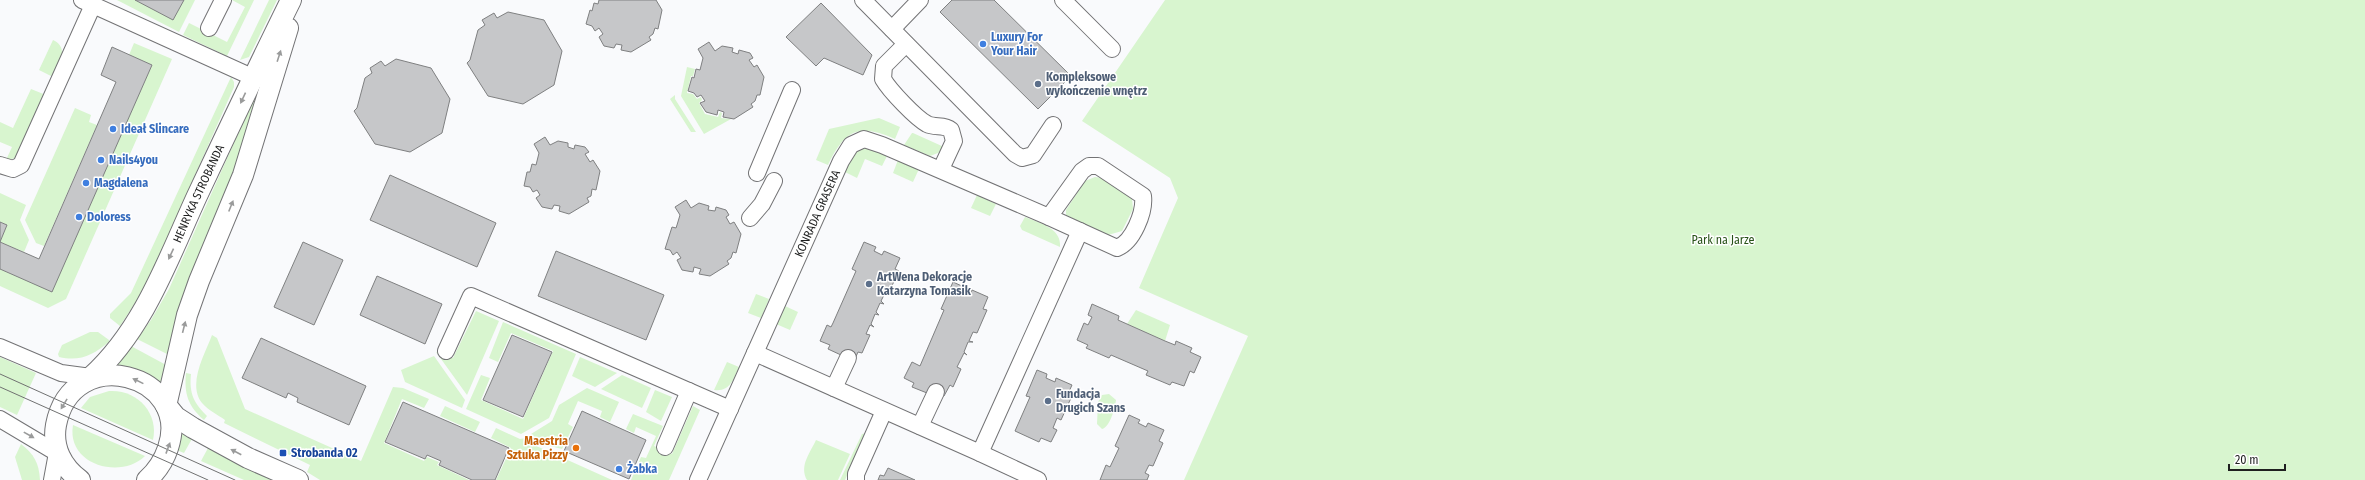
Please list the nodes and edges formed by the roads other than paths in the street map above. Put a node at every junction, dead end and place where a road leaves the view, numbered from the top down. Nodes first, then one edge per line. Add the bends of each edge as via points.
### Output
1 (223, 0) edge
2 (292, 0) edge
3 (298, 0) edge
4 (863, 0) edge
5 (920, 0) edge
6 (1063, 0) edge
7 (88, 3) edge
8 (209, 28) dead end
9 (892, 29) junction
10 (906, 44) junction
11 (1112, 49) dead end
12 (252, 77) junction
13 (792, 90) dead end
14 (1053, 125) dead end
15 (0, 165) edge
16 (941, 170) junction
17 (757, 173) dead end
18 (774, 181) dead end
19 (1049, 217) junction
20 (750, 218) dead end
21 (1080, 231) junction
22 (0, 347) edge
23 (446, 351) dead end
24 (755, 353) junction
25 (848, 358) dead end
26 (92, 377) junction
27 (834, 388) junction
28 (689, 391) junction
29 (936, 392) dead end
30 (166, 406) junction
31 (730, 409) junction
32 (884, 411) junction
33 (0, 419) edge
34 (920, 426) junction
35 (665, 447) dead end
36 (57, 453) junction
37 (980, 453) junction
38 (52, 480) edge
39 (80, 480) edge
40 (147, 480) edge
41 (298, 480) edge
42 (698, 480) edge
43 (856, 480) edge
44 (1038, 480) edge

1 - 8 street
2 - 12 street, HENRYKA STROBANDA
30 -> 3 street via 187,315 243,175
4 - 9 street
5 - 9 street
6 - 11 street
7 - 12 street via 195,56
7 - 15 street via 21,165 13,169
9 - 10 street
10 - 14 street via 1015,154 1022,158 1033,155
10 - 16 street via 884,66 883,79 922,121 951,130 954,141
12 -> 26 street, HENRYKA STROBANDA via 151,296 126,338
13 - 17 street
16 - 19 street, KONRADA GRASERA
16 - 24 street, KONRADA GRASERA via 868,140 859,140 851,145 841,160
18 - 20 street via 762,204
19 - 21 street, KONRADA GRASERA
19 - 21 street, KONRADA GRASERA via 1082,171 1089,166 1098,166 1143,196 1144,205 1130,239 1124,245 1117,248
21 - 37 street
22 - 26 street via 61,373
23 - 28 street via 471,296
24 - 27 street
24 - 31 street, KONRADA GRASERA
25 - 27 street
30 -> 26 street via 156,393 134,379 112,374
26 -> 36 street via 77,387 62,408 55,431
27 - 32 street
28 - 31 street
28 - 35 street
29 - 34 street
40 -> 30 street via 163,461 171,441 172,424
41 -> 30 street via 248,458 193,428 176,417
31 - 42 street, KONRADA GRASERA
32 - 34 street
32 - 43 street via 856,474
33 -> 36 street
34 - 37 street
36 - 38 street
36 - 39 street via 67,468
37 - 44 street

